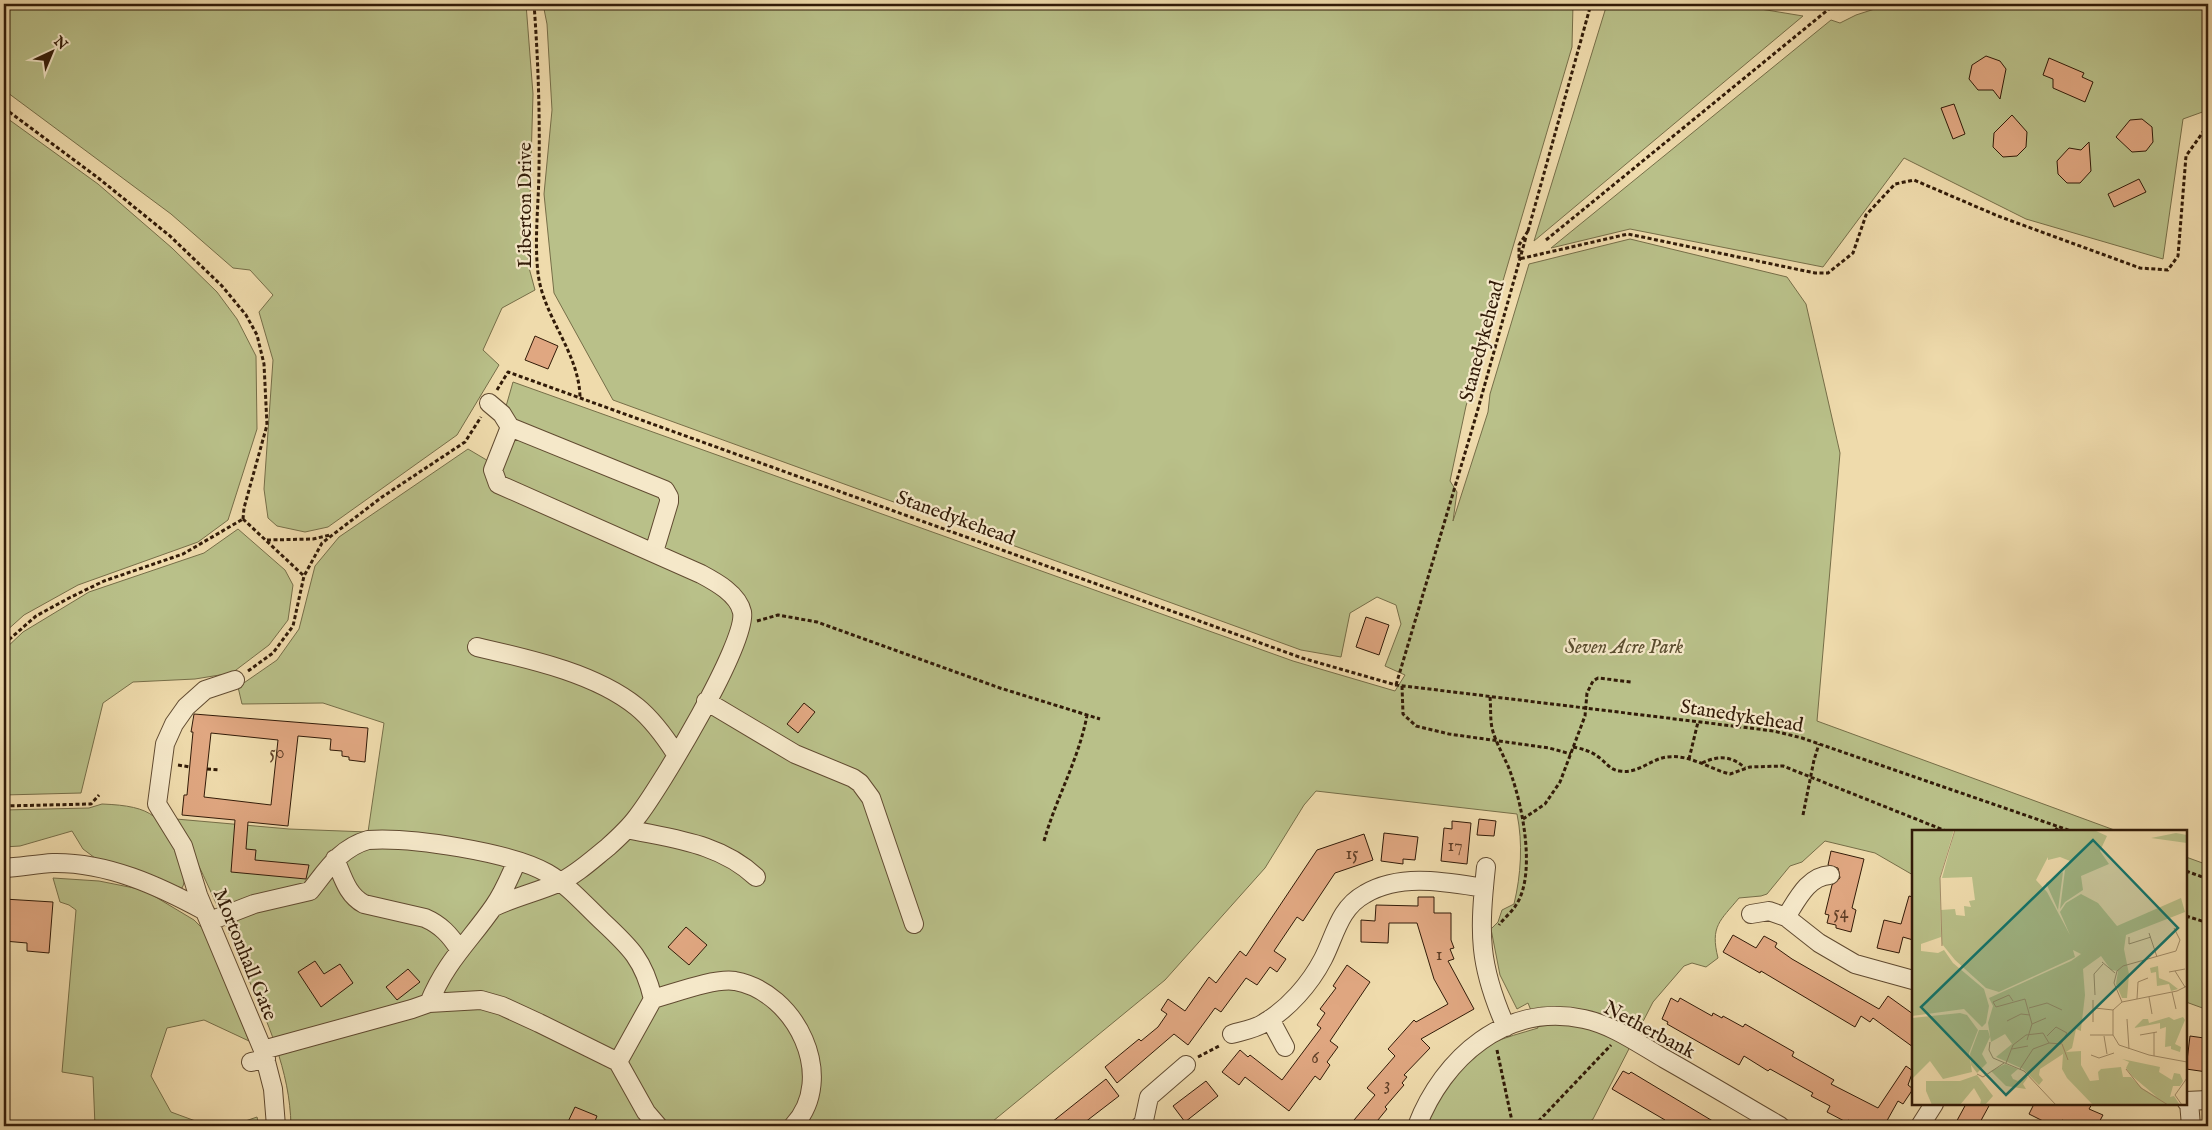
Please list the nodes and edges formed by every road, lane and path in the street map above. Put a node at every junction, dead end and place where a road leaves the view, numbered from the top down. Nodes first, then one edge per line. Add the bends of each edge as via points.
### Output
1 (534, 4) edge
2 (1590, 4) edge
3 (1836, 4) edge
4 (4, 108) edge
5 (2208, 126) edge
6 (1546, 240) dead end
7 (1519, 260) junction
8 (580, 398) junction
9 (489, 403) junction
10 (510, 427) junction
11 (243, 519) junction
12 (332, 534) junction
13 (266, 540) junction
14 (654, 552) junction
15 (304, 576) junction
16 (739, 635) junction
17 (4, 644) edge
18 (477, 647) dead end
19 (235, 680) joint
20 (1630, 682) dead end
21 (1396, 685) junction
22 (1402, 686) junction
23 (1490, 697) junction
24 (706, 701) junction
25 (1585, 709) junction
26 (1087, 715) junction
27 (1100, 719) dead end
28 (1698, 722) junction
29 (1496, 740) junction
30 (1819, 744) junction
31 (1573, 747) junction
32 (676, 754) junction
33 (1571, 754) junction
34 (1689, 759) junction
35 (1702, 763) junction
36 (1745, 768) junction
37 (207, 769) dead end
38 (220, 770) dead end
39 (1810, 778) junction
40 (99, 795) dead end
41 (4, 806) edge
42 (1803, 814) dead end
43 (1522, 820) junction
44 (2058, 827) junction
45 (627, 829) junction
46 (1943, 830) edge
47 (2056, 830) edge
48 (2068, 830) edge
49 (1044, 841) dead end
50 (335, 859) junction
51 (517, 861) junction
52 (1486, 867) dead end
53 (4, 868) edge
54 (2187, 871) edge
55 (1830, 875) dead end
56 (756, 877) dead end
57 (2208, 879) edge
58 (560, 882) junction
59 (1484, 888) junction
60 (494, 907) junction
61 (1751, 914) dead end
62 (208, 916) junction
63 (2187, 916) edge
64 (1786, 917) junction
65 (2208, 923) edge
66 (914, 924) dead end
67 (1480, 933) junction
68 (459, 950) junction
69 (1912, 980) edge
70 (653, 999) junction
71 (429, 1003) junction
72 (1270, 1019) junction
73 (1500, 1030) junction
74 (1232, 1034) joint
75 (1622, 1034) junction
76 (1285, 1047) dead end
77 (260, 1057) junction
78 (618, 1062) junction
79 (1186, 1065) joint
80 (2208, 1100) edge
81 (2187, 1102) edge
82 (1933, 1105) edge
83 (276, 1126) edge
84 (658, 1126) edge
85 (793, 1126) edge
86 (1143, 1126) edge
87 (1417, 1126) edge
88 (1513, 1126) edge
89 (1534, 1126) edge
90 (1780, 1126) edge
91 (1920, 1126) edge
92 (2191, 1126) edge

1 - 8 path, Liberton Drive via 540,136 538,274 546,304 575,368
2 - 7 path, Stanedykehead
3 - 6 path
4 - 11 path via 170,236 222,286 246,315 264,364 267,425
5 - 7 path via 2186,156 2178,256 2168,270 2140,268 1998,216 1914,180 1895,184 1866,215 1854,253 1828,273 1815,274 1640,234 1628,234
7 - 21 path, Stanedykehead
8 - 9 path, Stanedykehead via 508,372
8 - 21 path, Stanedykehead via 1302,658
9 - 10 street via 502,414
9 - 12 path via 465,442
10 - 14 street via 493,470 498,484
10 - 14 street via 665,490 669,502
11 - 13 path
11 - 17 path via 183,554 104,581 69,598 36,616
12 - 13 path via 312,539
12 - 15 path via 316,550
13 - 15 path
14 - 16 street via 707,577 731,595 742,612
15 - 19 path via 293,626 273,653
16 - 24 street
16 - 26 path via 748,626 765,618 778,615 798,618 1032,700
18 - 32 street via 541,663 618,695 642,712
19 - 62 street, Mortonhall Gate via 205,690 186,707 174,724 165,744 158,804 183,846
20 - 25 path via 1598,678 1587,693
21 - 22 path, Stanedykehead
22 - 23 path, Stanedykehead
22 - 29 path via 1404,714 1416,726
23 - 25 path, Stanedykehead
23 - 29 path
24 - 32 street
24 - 66 street via 795,754 844,773 860,783 871,798
25 - 28 path, Stanedykehead
25 - 31 path
26 - 27 path
26 - 49 path via 1078,753 1054,808
28 - 30 path, Stanedykehead via 1774,731
28 - 34 path
29 - 33 path
29 - 43 path via 1512,776
30 - 39 path
30 - 44 path, Stanedykehead
31 - 33 path
31 - 34 path via 1586,750 1612,769 1621,771 1639,770 1668,756
32 - 45 street via 660,784
33 - 43 path via 1553,794 1545,804
34 - 35 path
35 - 36 path via 1730,774
35 - 36 path via 1730,758
36 - 39 path via 1776,764
37 - 38 path
39 - 42 path
39 - 46 path
40 - 41 path via 91,804
43 - 67 path via 1527,853 1523,888 1518,901 1493,931
44 - 47 path
44 - 48 path, Stanedykehead
45 - 56 street via 707,846 739,862
45 - 58 street
50 - 51 street via 353,845 375,840 468,850
50 - 62 street via 310,891
50 - 68 street via 346,886 357,900 434,922 451,936
51 - 58 street
51 - 60 street
52 - 59 street
53 - 62 street via 53,863 87,866 148,883
54 - 57 path
55 - 64 street via 1813,880
58 - 60 street
58 - 70 street via 631,949 646,973
59 - 67 street
59 - 72 street via 1414,881 1389,884 1365,893 1348,907 1315,972 1292,1000
60 - 68 street
61 - 64 street via 1768,911
62 - 77 street, Mortonhall Gate
63 - 65 path
64 - 69 street via 1819,943 1855,964
67 - 73 street via 1484,965
68 - 71 street via 437,983
70 - 78 street
70 - 85 street via 732,981 756,989 782,1007 800,1028 810,1071 808,1105
71 - 77 street
71 - 78 street via 491,1002
72 - 74 street
72 - 76 street
73 - 75 street, Netherbank via 1532,1018 1562,1016 1584,1019
73 - 87 street, Netherbank via 1476,1042 1439,1081
73 - 88 path
74 - 79 path via 1226,1043
75 - 89 path
75 - 90 street, Netherbank
77 - 83 street, Mortonhall Gate via 273,1089
78 - 84 street via 646,1112
79 - 86 street via 1149,1097
80 - 81 street
81 - 92 street
82 - 91 street

